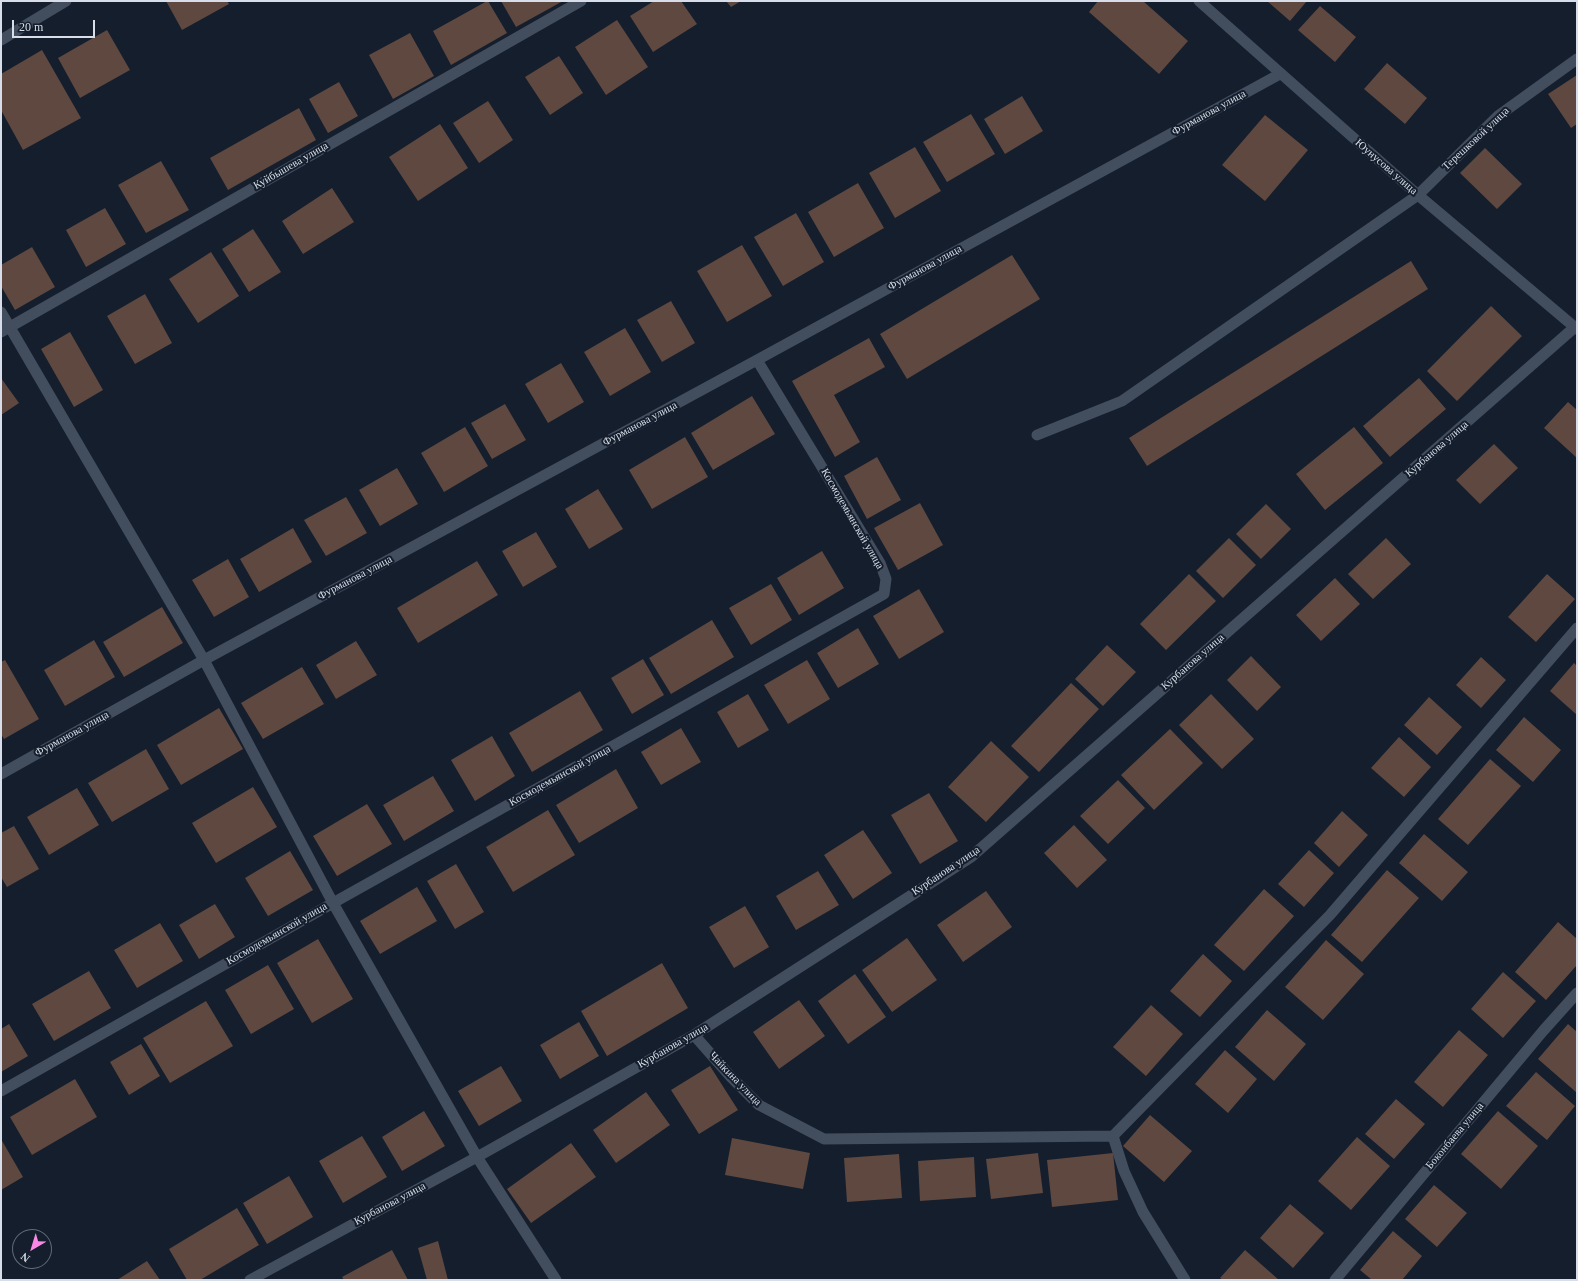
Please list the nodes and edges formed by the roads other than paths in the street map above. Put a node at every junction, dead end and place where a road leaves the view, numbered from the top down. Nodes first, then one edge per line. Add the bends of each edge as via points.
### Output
1 (66, 1) edge
2 (581, 1) edge
3 (1199, 1) edge
4 (1, 40) edge
5 (1577, 59) edge
6 (1280, 74) junction
7 (1418, 195) junction
8 (1, 312) edge
9 (1576, 328) edge
10 (5, 329) edge
11 (757, 360) junction
12 (1037, 435) dead end
13 (1577, 628) edge
14 (204, 660) junction
15 (1, 774) edge
16 (333, 903) junction
17 (1577, 993) edge
18 (694, 1034) junction
19 (1, 1091) edge
20 (1113, 1136) junction
21 (477, 1157) junction
22 (250, 1280) edge
23 (556, 1280) edge
24 (1184, 1280) edge
25 (1334, 1280) edge

1 - 4 street
2 - 10 street, Куйбышева улица
3 - 6 street, Юунусова улица
5 - 7 street, Терешковой улица via 1498,116
6 - 7 street, Юунусова улица
6 - 11 street, Фурманова улица
7 - 9 street, Юунусова улица
7 - 12 street, Терешковой улица via 1122,401
8 - 10 street
9 - 18 street, Курбанова улица via 971,857
10 - 14 street
11 - 14 street, Фурманова улица
11 - 16 street, Космодемьянской улица via 880,564 886,579 884,594
13 - 20 street via 1330,915
14 - 15 street, Фурманова улица
14 - 16 street
16 - 19 street, Космодемьянской улица
16 - 21 street
17 - 25 street, Боконбаева улица via 1543,1030
18 - 20 street, Чайкина улица via 759,1105 824,1139
18 - 21 street, Курбанова улица
20 - 24 street via 1124,1171 1143,1212
21 - 22 street, Курбанова улица
21 - 23 street

